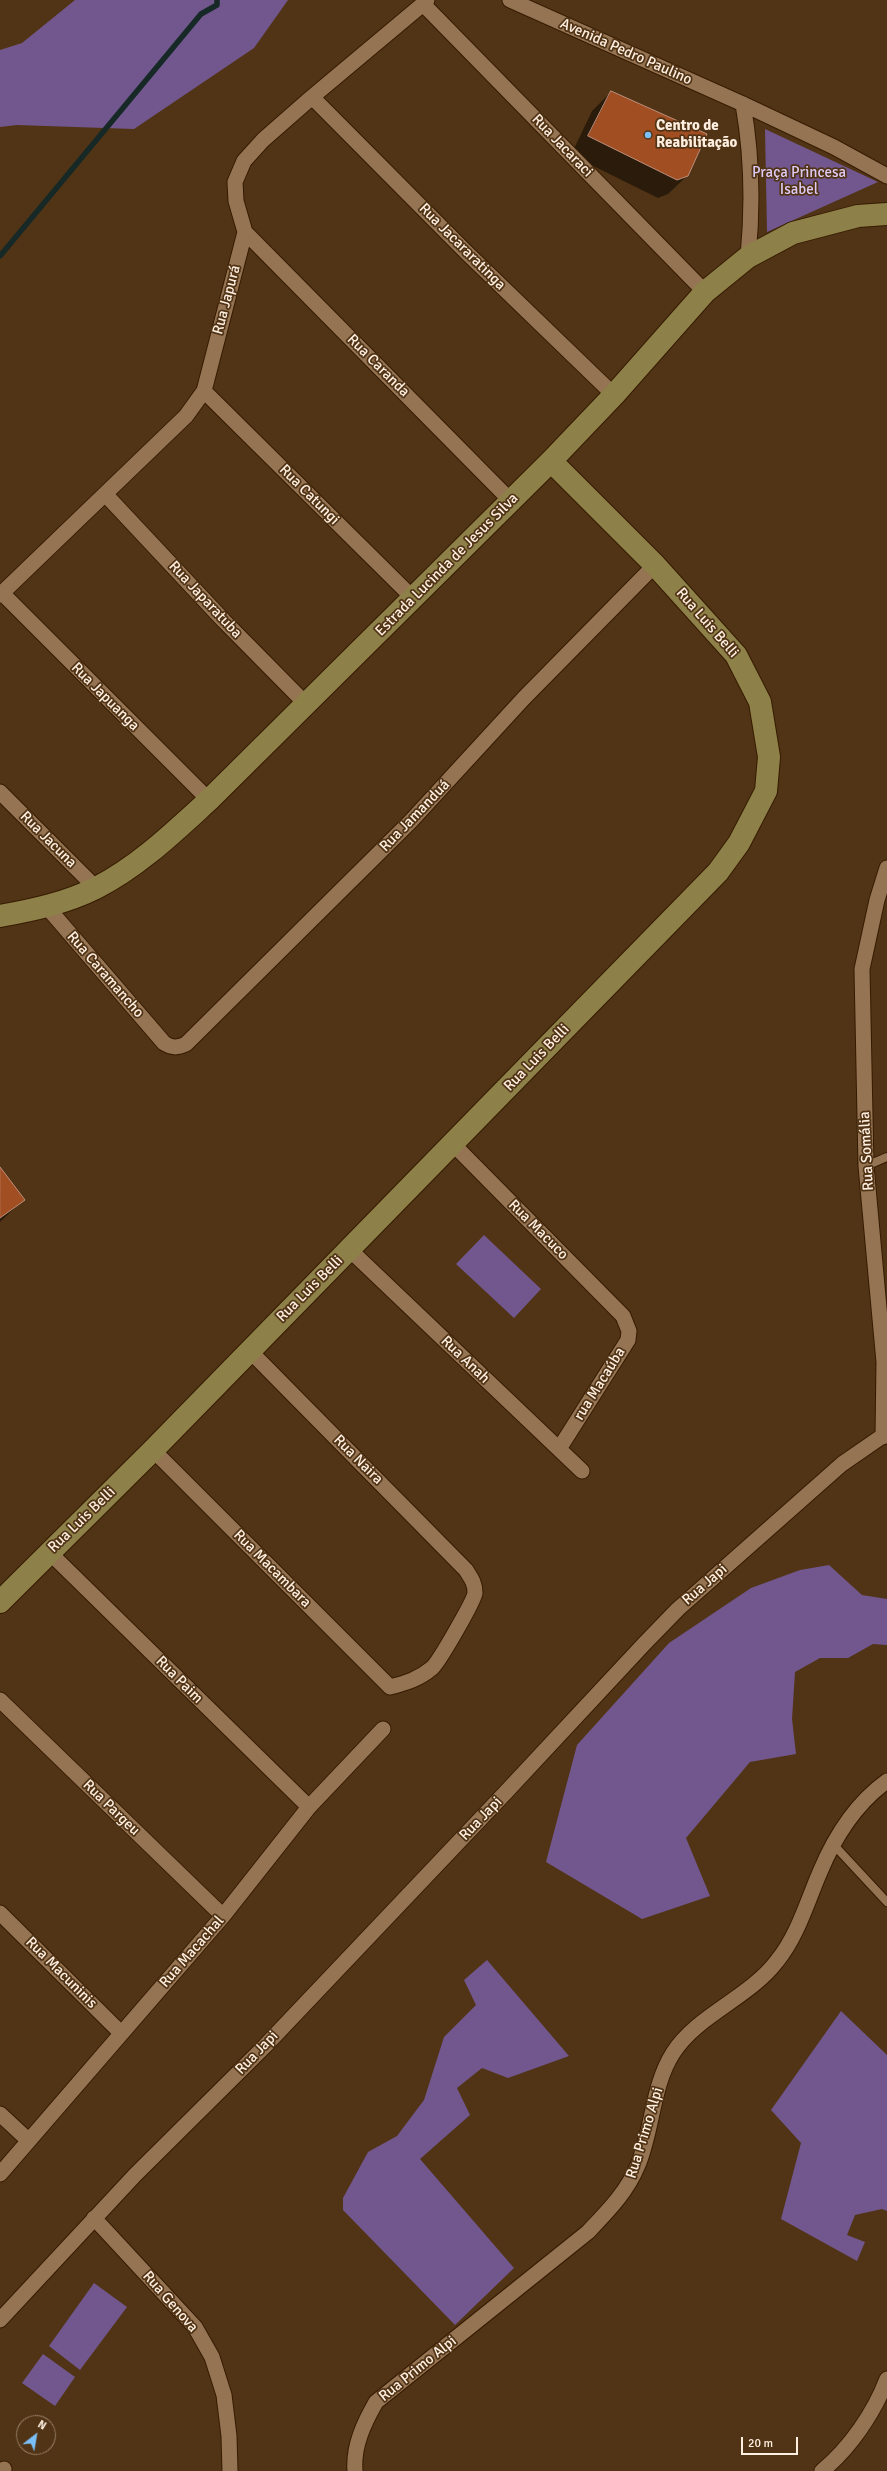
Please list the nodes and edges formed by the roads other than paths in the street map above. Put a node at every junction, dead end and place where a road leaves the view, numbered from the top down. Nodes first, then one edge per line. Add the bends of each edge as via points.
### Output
1 (510, 0) edge
2 (425, 2) edge
3 (312, 97) junction
4 (743, 104) junction
5 (887, 176) edge
6 (887, 214) edge
7 (245, 232) junction
8 (748, 257) junction
9 (705, 292) junction
10 (204, 391) junction
11 (614, 395) junction
12 (551, 461) junction
13 (106, 495) junction
14 (511, 501) junction
15 (655, 564) junction
16 (1, 594) edge
17 (414, 599) junction
18 (306, 704) junction
19 (0, 792) edge
20 (209, 800) junction
21 (887, 868) edge
22 (96, 888) junction
23 (882, 898) edge
24 (47, 907) junction
25 (0, 916) edge
26 (164, 1043) joint
27 (454, 1145) junction
28 (887, 1157) edge
29 (866, 1166) junction
30 (349, 1249) junction
31 (623, 1316) joint
32 (249, 1350) junction
33 (886, 1437) edge
34 (559, 1449) junction
35 (153, 1450) junction
36 (582, 1471) dead end
37 (49, 1552) junction
38 (0, 1602) edge
39 (390, 1687) joint
40 (0, 1700) edge
41 (383, 1729) dead end
42 (887, 1781) edge
43 (309, 1807) junction
44 (833, 1844) junction
45 (887, 1902) edge
46 (0, 1913) edge
47 (223, 1916) junction
48 (121, 2033) junction
49 (0, 2114) edge
50 (28, 2140) junction
51 (0, 2174) edge
52 (94, 2218) junction
53 (0, 2320) edge
54 (887, 2379) edge
55 (230, 2471) edge
56 (355, 2471) edge
57 (822, 2471) edge

1 - 4 street, Avenida Pedro Paulino
2 - 3 street
2 - 9 street, Rua Jacaraci
3 - 7 street via 263,140 244,161 235,182 236,201
3 - 11 street, Rua Jacararatinga via 461,248
4 - 5 street, Avenida Pedro Paulino via 834,147
4 - 8 street via 750,142 753,211
6 - 8 street, Estrada Lucinda de Jesus Silva via 858,216 793,233
7 - 10 street, Rua Japurá
7 - 14 street, Rua Caranda
8 - 9 street, Estrada Lucinda de Jesus Silva
9 - 11 street, Estrada Lucinda de Jesus Silva
10 - 13 street, Rua Japurá via 186,416
10 - 17 street, Rua Catungi
11 - 12 street, Estrada Lucinda de Jesus Silva
12 - 14 street, Estrada Lucinda de Jesus Silva
12 - 15 street, Rua Luis Belli
13 - 16 street, Rua Japurá
13 - 18 street, Rua Japaratuba
14 - 17 street, Estrada Lucinda de Jesus Silva
15 - 26 street, Rua Jamanduá via 524,698 411,821 186,1044 179,1048
15 - 27 street, Rua Luis Belli via 736,655 760,702 769,757 766,790 739,842 718,872
16 - 20 street, Rua Japuanga
17 - 18 street, Estrada Lucinda de Jesus Silva
18 - 20 street, Estrada Lucinda de Jesus Silva
19 - 22 street, Rua Jacuna
20 - 22 street, Estrada Lucinda de Jesus Silva via 141,860
21 - 23 street, Rua Somália
22 - 24 street, Estrada Lucinda de Jesus Silva
23 - 29 street, Rua Somália via 862,969
24 - 25 street, Estrada Lucinda de Jesus Silva
24 - 26 street, Rua Caramancho
27 - 30 street, Rua Luis Belli
27 - 31 street, Rua Macuco
28 - 29 lane
29 - 33 street, Rua Somália via 884,1362
30 - 32 street, Rua Luis Belli
30 - 34 street, Rua Anah
31 - 34 street, rua Macaúba via 629,1331 628,1340
32 - 35 street, Rua Luis Belli
32 - 39 street, Rua Naira via 466,1570 474,1583 475,1595 433,1667 415,1680
33 - 52 street, Rua Japi via 842,1464 673,1614 270,2040
34 - 36 street, Rua Anah
35 - 37 street, Rua Luis Belli
35 - 39 street, Rua Macambara
37 - 38 street, Rua Luis Belli
37 - 43 street, Rua Paim
40 - 47 street, Rua Pargeu
41 - 43 street, Rua Macachal
42 - 44 street, Rua Primo Alpi via 858,1806
43 - 47 street, Rua Macachal
44 - 45 lane
44 - 56 street, Rua Primo Alpi via 791,1939 777,1961 757,1982 688,2035 673,2053 662,2075 639,2164 628,2186 614,2205 583,2237 376,2402 366,2419 354,2455
46 - 48 street, Rua Macuninis
47 - 48 street, Rua Macachal
48 - 50 street, Rua Macachal
49 - 50 street
50 - 51 street, Rua Macachal
52 - 53 street, Rua Japi
52 - 55 street, Rua Genova via 195,2327 212,2357 224,2395
54 - 57 street via 872,2410 855,2436

